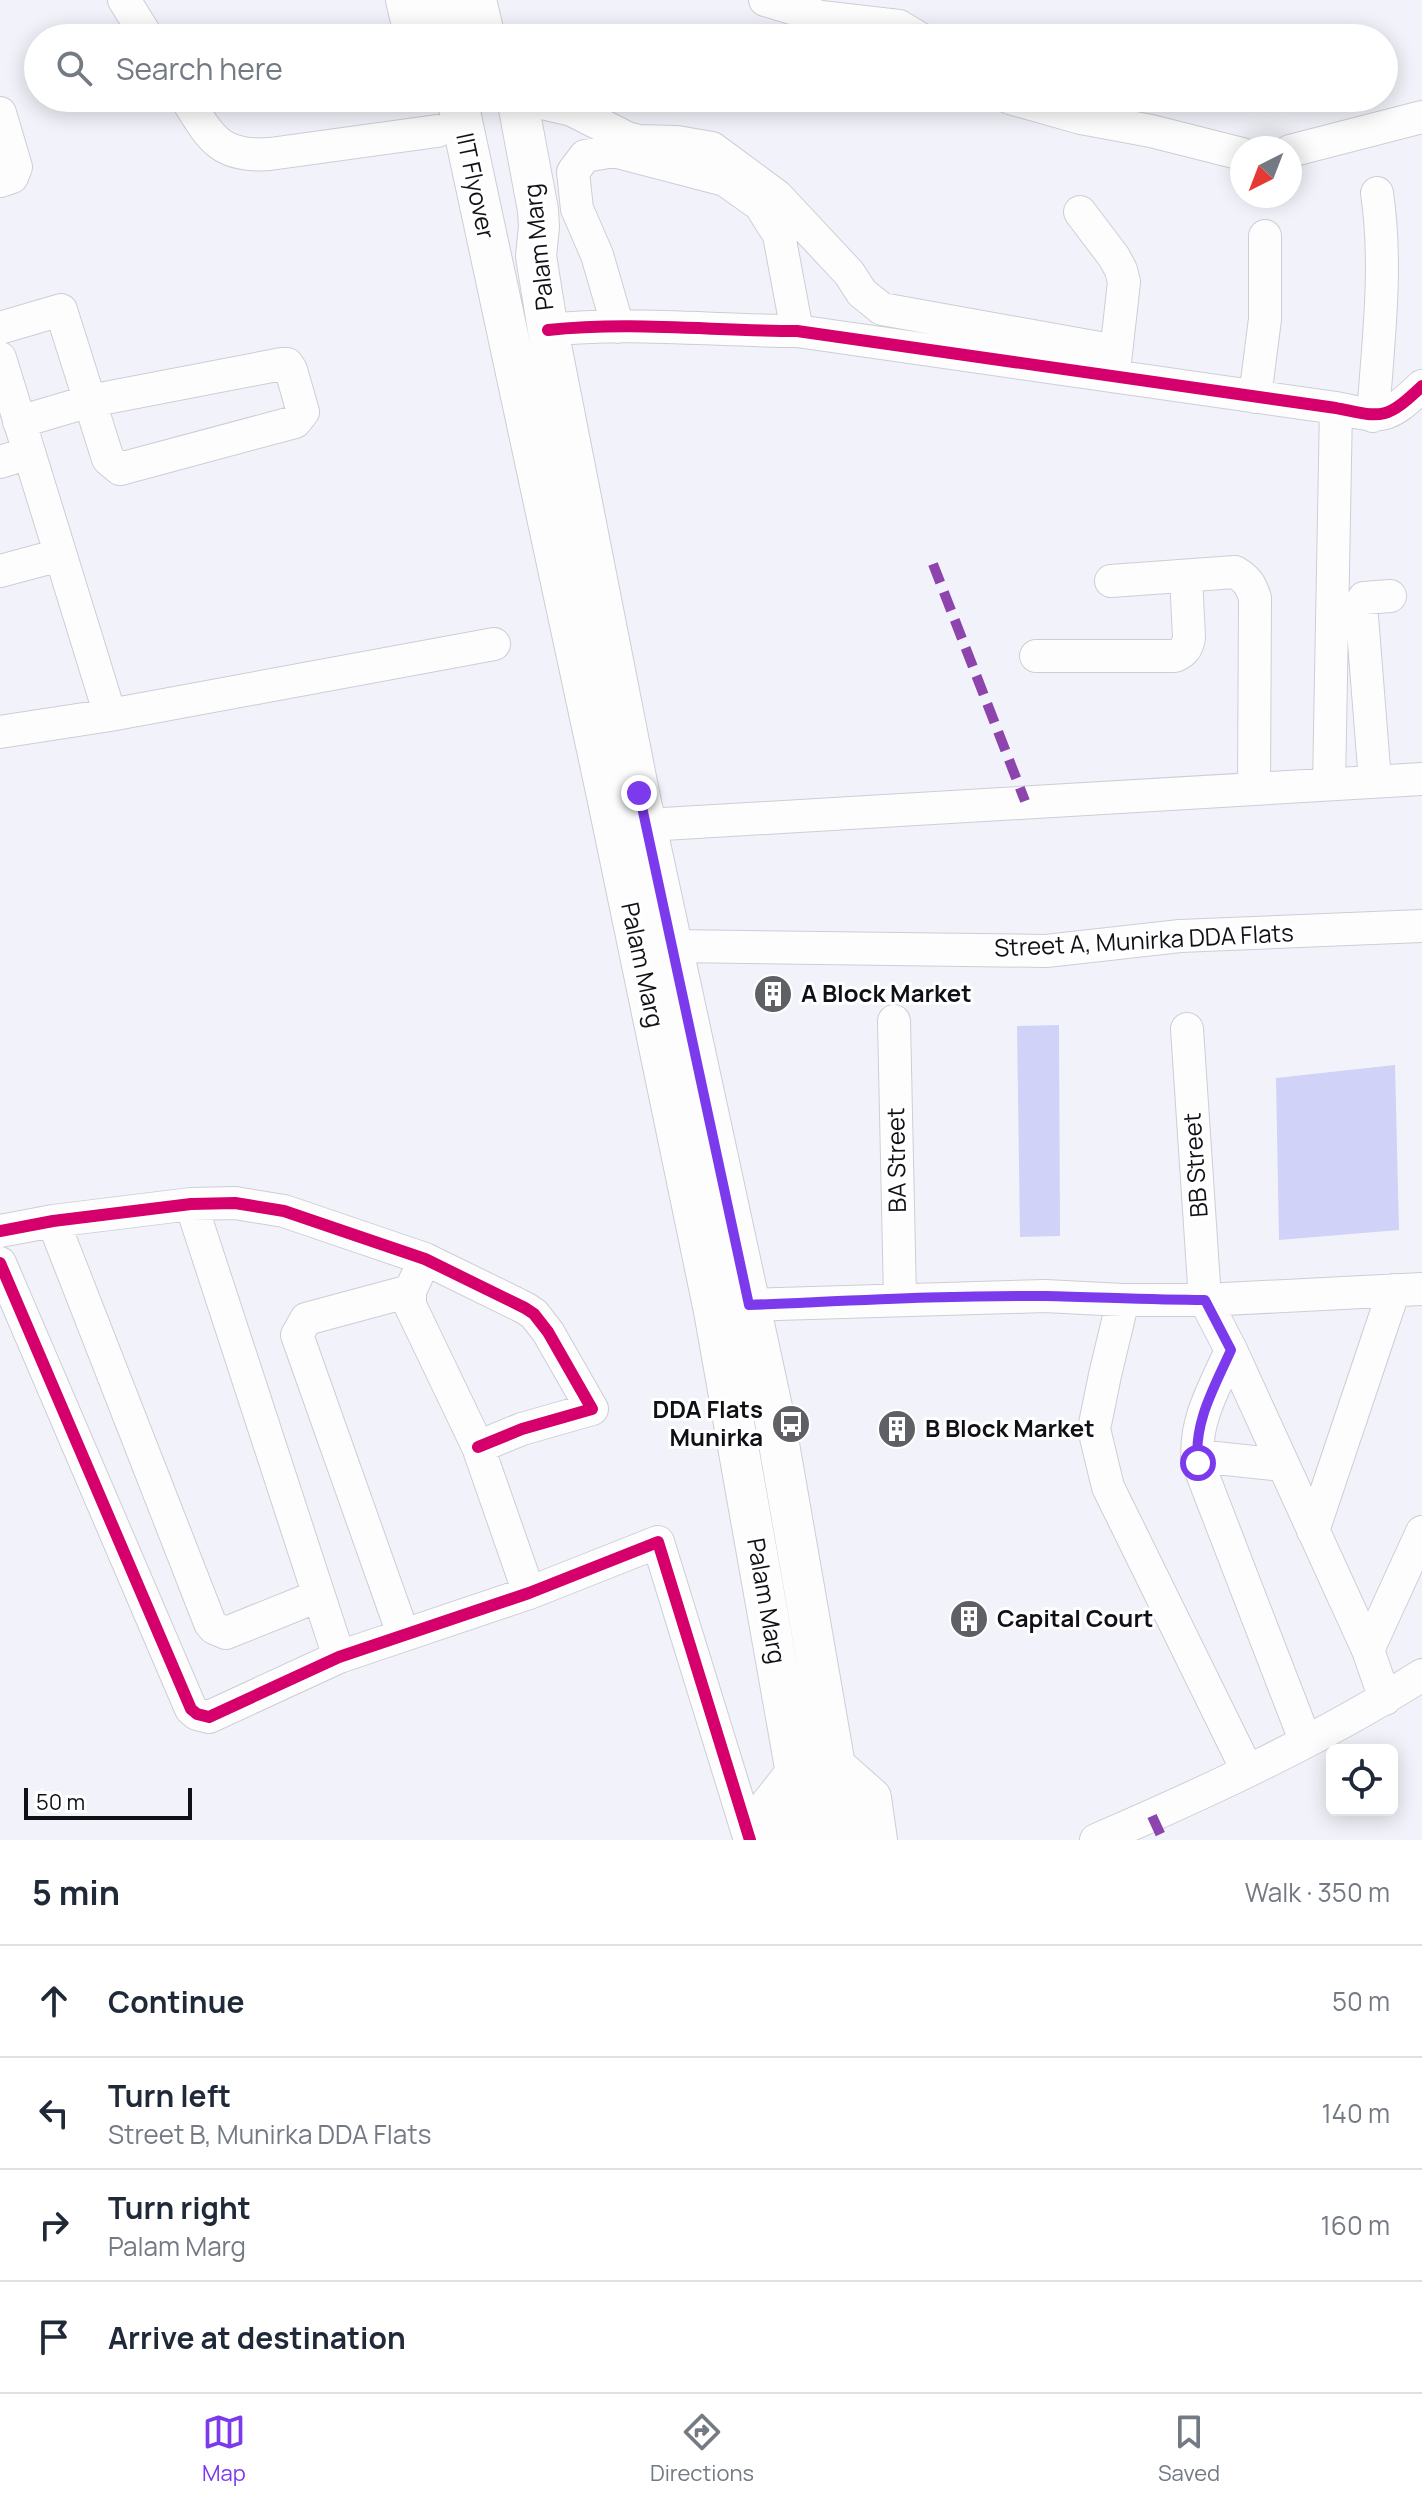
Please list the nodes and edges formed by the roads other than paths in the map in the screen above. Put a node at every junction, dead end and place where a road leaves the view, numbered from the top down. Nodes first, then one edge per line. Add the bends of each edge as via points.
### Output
1 (124, 0) edge
2 (406, 0) edge
3 (436, 0) edge
4 (476, 0) edge
5 (497, 0) edge
6 (765, 0) edge
7 (139, 24) edge
8 (412, 24) edge
9 (441, 24) edge
10 (482, 24) edge
11 (502, 24) edge
12 (882, 24) edge
13 (195, 112) edge
14 (430, 112) edge
15 (441, 112) edge
16 (502, 112) edge
17 (521, 112) edge
18 (576, 112) edge
19 (1060, 112) edge
20 (0, 113) edge
21 (1422, 117) edge
22 (1302, 148) edge
23 (1230, 151) edge
24 (0, 181) edge
25 (1377, 193) dead end
26 (1080, 212) dead end
27 (1265, 236) dead end
28 (536, 256) junction
29 (618, 327) junction
30 (0, 328) edge
31 (548, 330) junction
32 (797, 331) junction
33 (1115, 364) junction
34 (3, 376) edge
35 (1422, 386) edge
36 (1255, 397) junction
37 (90, 401) junction
38 (1336, 408) junction
39 (1373, 416) junction
40 (19, 422) junction
41 (14, 457) edge
42 (60, 555) junction
43 (0, 571) edge
44 (1186, 576) junction
45 (1111, 581) dead end
46 (1390, 596) dead end
47 (494, 644) dead end
48 (1036, 656) dead end
49 (110, 715) junction
50 (0, 732) edge
51 (1422, 779) edge
52 (1375, 781) junction
53 (1329, 784) junction
54 (1254, 788) junction
55 (647, 825) junction
56 (1422, 926) edge
57 (673, 946) junction
58 (894, 1021) dead end
59 (1187, 1029) dead end
60 (191, 1204) junction
61 (53, 1221) junction
62 (0, 1231) edge
63 (425, 1259) junction
64 (0, 1263) edge
65 (1408, 1290) edge
66 (410, 1291) junction
67 (900, 1299) junction
68 (1123, 1300) junction
69 (1205, 1300) junction
70 (749, 1305) junction
71 (1231, 1350) junction
72 (478, 1447) junction
73 (1197, 1456) junction
74 (1283, 1465) junction
75 (1313, 1531) junction
76 (1422, 1532) edge
77 (529, 1593) junction
78 (318, 1596) junction
79 (403, 1634) junction
80 (1368, 1650) junction
81 (339, 1657) junction
82 (1422, 1675) edge
83 (1385, 1699) junction
84 (1305, 1740) junction
85 (836, 1767) junction
86 (1247, 1770) junction
87 (796, 1773) junction
88 (1157, 1828) edge
89 (750, 1840) edge
90 (774, 1840) edge
91 (810, 1840) edge
92 (848, 1840) edge
93 (877, 1840) edge
94 (1096, 1840) edge

1 - 7 street
2 - 8 main road
3 - 9 main road
4 - 10 main road
5 - 11 main road
6 - 12 street via 821,17
13 - 14 street via 220,146 244,155 270,154
15 - 87 main road, Palam Marg via 459,226 494,273 604,781 714,1311
16 - 28 main road, IIT Flyover
17 - 28 main road, Palam Marg via 538,210
18 - 33 street via 627,138 712,148 777,196 882,309
19 - 23 street
20 - 24 street via 16,167 12,177
21 - 22 street
25 - 39 street via 1382,282
26 - 33 street via 1124,282
27 - 36 street via 1265,319
28 - 31 main road, Palam Marg
29 - 31 street
29 - 32 street
29 - 32 street via 577,209 573,172 585,156 614,151 725,180 760,205 779,235
30 - 37 street via 61,310
31 - 55 main road, Palam Marg
32 - 33 street
33 - 36 street
34 - 40 street
35 - 39 street via 1389,414
36 - 38 street
37 - 37 street via 285,364 303,412 295,422 120,469 108,459
37 - 40 street
38 - 39 street
38 - 53 street
40 - 41 street
41 - 42 street
42 - 43 street
42 - 49 street
44 - 45 street
44 - 48 street via 1189,638 1181,653
44 - 54 street via 1235,572 1252,588
46 - 52 street via 1364,598 1361,604
47 - 49 street
49 - 50 street
51 - 52 street
52 - 53 street
53 - 54 street
54 - 55 street
55 - 57 main road, Palam Marg
56 - 57 street, Street A, Munirka DDA Flats via 1180,936 1046,951
57 - 70 main road, Palam Marg
58 - 67 street, BA Street
59 - 69 street, BB Street
60 - 61 street
60 - 63 street via 235,1203 284,1211
60 - 78 street
61 - 62 street
61 - 78 street via 214,1628 226,1633
63 - 66 street
63 - 72 street via 534,1314 592,1409
64 - 81 street via 191,1709 209,1717
65 - 69 street
65 - 75 street
66 - 72 street via 410,1305
66 - 79 street via 306,1319 297,1335
67 - 68 street
67 - 70 street
68 - 69 street
68 - 86 street via 1094,1429 1108,1487
69 - 71 street
70 - 85 main road, Palam Marg via 775,1421
71 - 73 street via 1201,1419
71 - 74 street
72 - 77 street
73 - 74 street
73 - 84 street
74 - 75 street
75 - 80 street
76 - 80 street
77 - 79 street
77 - 89 street via 658,1542
78 - 81 street
79 - 81 street
80 - 83 street
82 - 83 street
83 - 84 street
84 - 86 street
85 - 92 main road, Palam Marg
85 - 93 main road via 871,1798
86 - 88 street
87 - 90 main road via 770,1806
87 - 91 main road, Palam Marg
88 - 94 street

